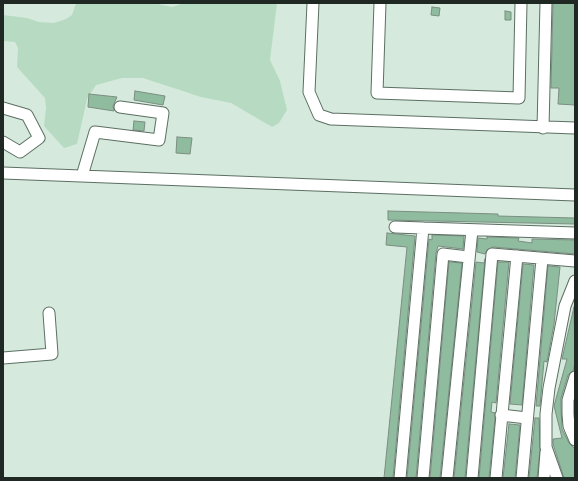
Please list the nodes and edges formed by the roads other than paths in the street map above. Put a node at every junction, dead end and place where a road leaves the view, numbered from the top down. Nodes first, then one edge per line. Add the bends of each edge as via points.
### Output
1 (313, 3) edge
2 (380, 3) edge
3 (521, 3) edge
4 (546, 3) edge
5 (120, 107) dead end
6 (3, 108) edge
7 (543, 128) junction
8 (575, 128) edge
9 (3, 142) edge
10 (3, 173) edge
11 (82, 176) junction
12 (575, 195) edge
13 (395, 227) dead end
14 (423, 228) junction
15 (472, 230) junction
16 (575, 233) edge
17 (517, 256) junction
18 (468, 257) junction
19 (542, 259) junction
20 (575, 261) edge
21 (575, 281) edge
22 (49, 313) dead end
23 (3, 358) edge
24 (575, 377) edge
25 (572, 400) edge
26 (546, 414) junction
27 (501, 415) junction
28 (527, 416) junction
29 (572, 426) edge
30 (575, 440) edge
31 (546, 447) junction
32 (400, 478) edge
33 (423, 478) edge
34 (447, 478) edge
35 (472, 478) edge
36 (496, 478) edge
37 (522, 478) edge
38 (544, 478) edge
39 (557, 478) edge

1 - 7 street via 309,92 319,115 331,119
2 - 3 street via 377,93 519,98
4 - 7 street
5 - 11 street via 163,113 159,140 95,132
6 - 9 street via 27,115 39,138 20,152
7 - 8 street
10 - 11 street
11 - 12 street
13 - 14 street
14 - 15 street
14 - 32 street
15 - 16 street
15 - 18 street
17 - 19 street
17 - 27 street
17 - 35 street via 492,254
18 - 33 street via 443,254
18 - 34 street
19 - 20 street
19 - 28 street
21 - 26 street via 565,306
22 - 23 street via 52,354
24 - 25 street
25 - 29 street
26 - 28 street
26 - 31 street
27 - 28 street
27 - 36 street
28 - 37 street
29 - 30 street
31 - 38 street
31 - 39 street

